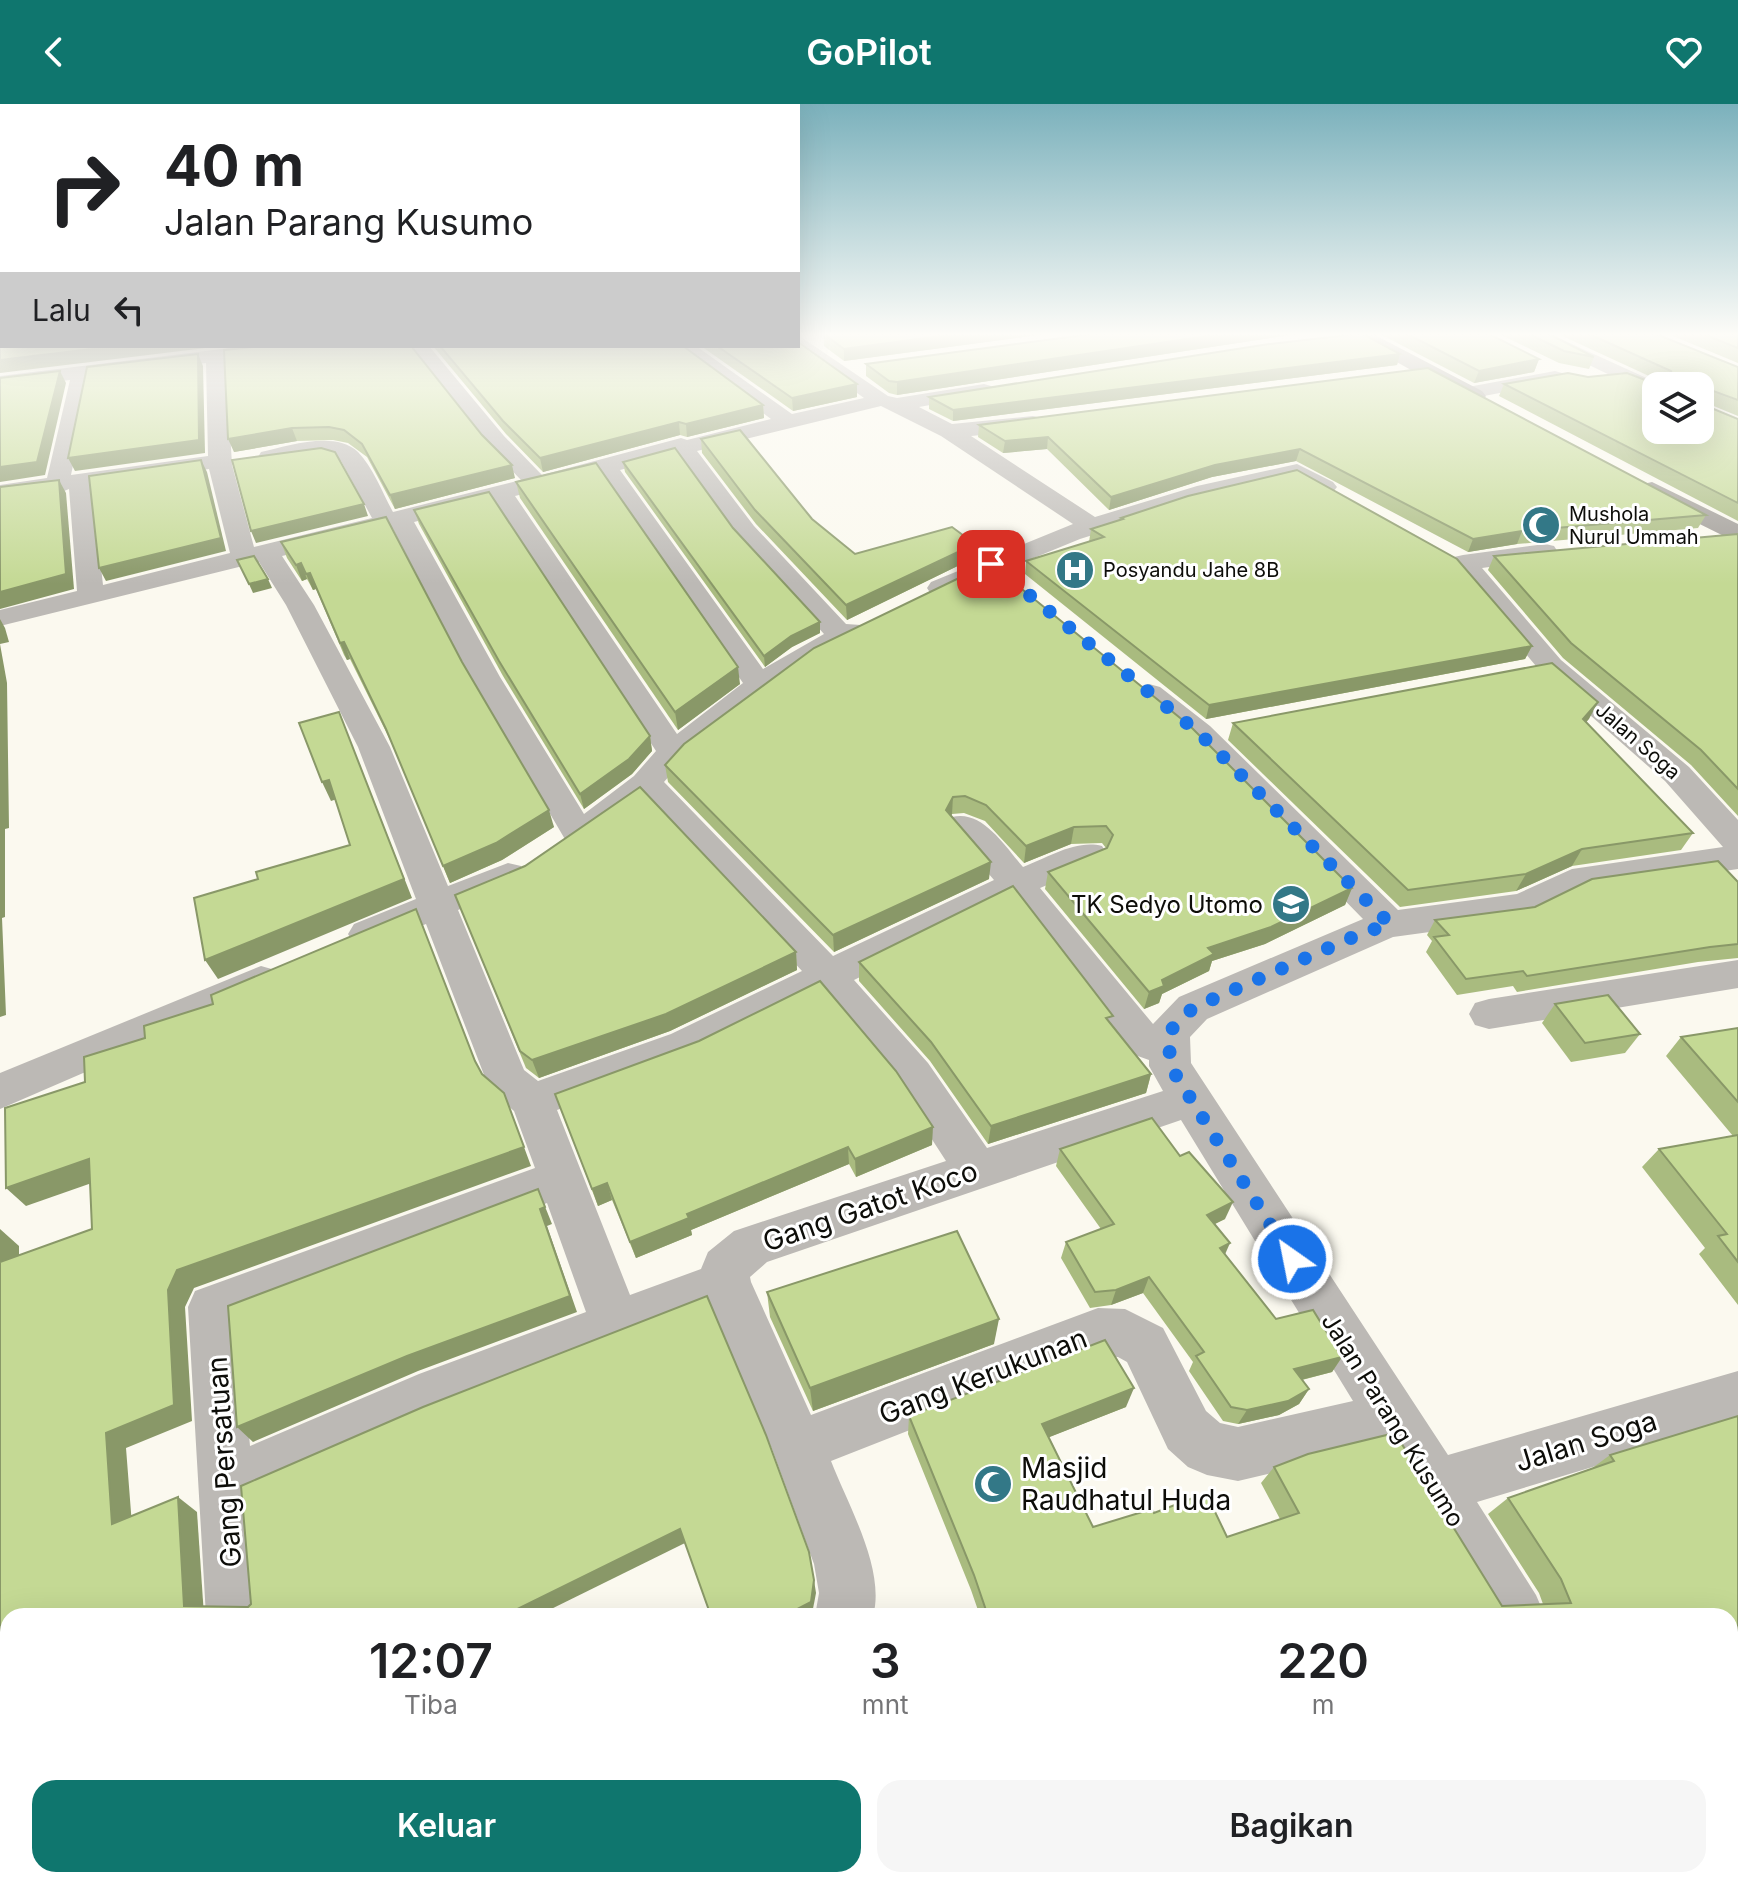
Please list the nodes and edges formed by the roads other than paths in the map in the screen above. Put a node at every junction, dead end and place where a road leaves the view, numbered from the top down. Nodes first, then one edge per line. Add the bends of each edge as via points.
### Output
1 (75, 417) edge
2 (216, 417) edge
3 (477, 417) edge
4 (782, 417) edge
5 (807, 417) edge
6 (921, 417) edge
7 (1050, 420) edge
8 (787, 421) junction
9 (949, 431) junction
10 (681, 445) junction
11 (220, 463) junction
12 (605, 465) junction
13 (1625, 476) edge
14 (536, 482) junction
15 (68, 485) junction
16 (0, 492) edge
17 (500, 492) junction
18 (1353, 502) edge
19 (393, 521) junction
20 (1094, 527) junction
21 (1738, 536) edge
22 (1691, 540) edge
23 (1580, 549) edge
24 (255, 556) junction
25 (991, 564) junction
26 (1027, 594) edge
27 (91, 596) junction
28 (0, 618) edge
29 (842, 636) junction
30 (1551, 666) junction
31 (1514, 672) edge
32 (1125, 673) edge
33 (759, 685) junction
34 (673, 752) junction
35 (646, 783) junction
36 (964, 825) edge
37 (1738, 842) edge
38 (556, 847) junction
39 (1089, 854) edge
40 (1738, 857) edge
41 (1016, 884) junction
42 (436, 904) junction
43 (1390, 924) junction
44 (337, 947) edge
45 (294, 965) edge
46 (1738, 974) edge
47 (828, 977) junction
48 (1489, 1014) dead end
49 (1169, 1048) junction
50 (0, 1092) edge
51 (1189, 1100) junction
52 (532, 1101) junction
53 (976, 1170) junction
54 (561, 1178) junction
55 (726, 1282) junction
56 (616, 1324) junction
57 (1738, 1397) edge
58 (1394, 1418) junction
59 (798, 1447) junction
60 (226, 1484) junction
61 (1434, 1487) junction
62 (235, 1608) edge
63 (846, 1608) edge
64 (1510, 1608) edge

1 - 15 street
2 - 11 street
3 - 14 street
4 - 8 street
5 - 8 street
6 - 9 street
7 - 9 street
8 - 10 street
9 - 20 street
10 - 12 street
10 - 29 street via 745,531
11 - 15 street
11 - 19 street via 323,448 343,451
11 - 24 street
12 - 14 street
12 - 33 street
13 - 21 street
14 - 17 street
15 - 16 street
15 - 27 street
17 - 19 street
17 - 34 street
18 - 20 street via 1297,471 1191,493
19 - 24 street
19 - 38 street via 485,677
20 - 25 street
21 - 22 street
23 - 30 street, Jalan Soga via 1449,555
24 - 27 street
24 - 42 street via 300,605 374,747
25 - 26 street
25 - 29 street
27 - 28 street
29 - 33 street
30 - 31 street
30 - 37 street, Jalan Soga via 1677,774
32 - 43 street via 1214,730
33 - 34 street
34 - 35 street
35 - 38 street
35 - 47 street
36 - 41 street
38 - 42 street via 516,872
39 - 41 street
40 - 43 street via 1572,881 1525,906
41 - 47 street
41 - 49 street via 1132,1030 1150,1044
42 - 44 street
42 - 52 street via 507,1080
43 - 49 street via 1193,1008 1169,1032
45 - 50 street
46 - 48 street
47 - 52 street via 686,1045
47 - 53 street via 913,1075
49 - 51 street, Jalan Parang Kusumo via 1170,1066
51 - 53 street, Gang Gatot Koco
51 - 58 street, Jalan Parang Kusumo
52 - 54 street
53 - 55 street, Gang Gatot Koco via 751,1246 725,1268
54 - 56 street
54 - 60 street, Gang Persatuan via 213,1307
55 - 56 street
55 - 59 street
56 - 60 street via 419,1400
57 - 61 street, Jalan Soga
58 - 59 street, Gang Kerukunan via 1238,1454 1207,1448 1187,1430 1145,1345 1125,1333 1098,1332
58 - 61 street, Jalan Parang Kusumo
59 - 63 street via 843,1564
60 - 62 street, Gang Persatuan
61 - 64 street, Jalan Parang Kusumo

